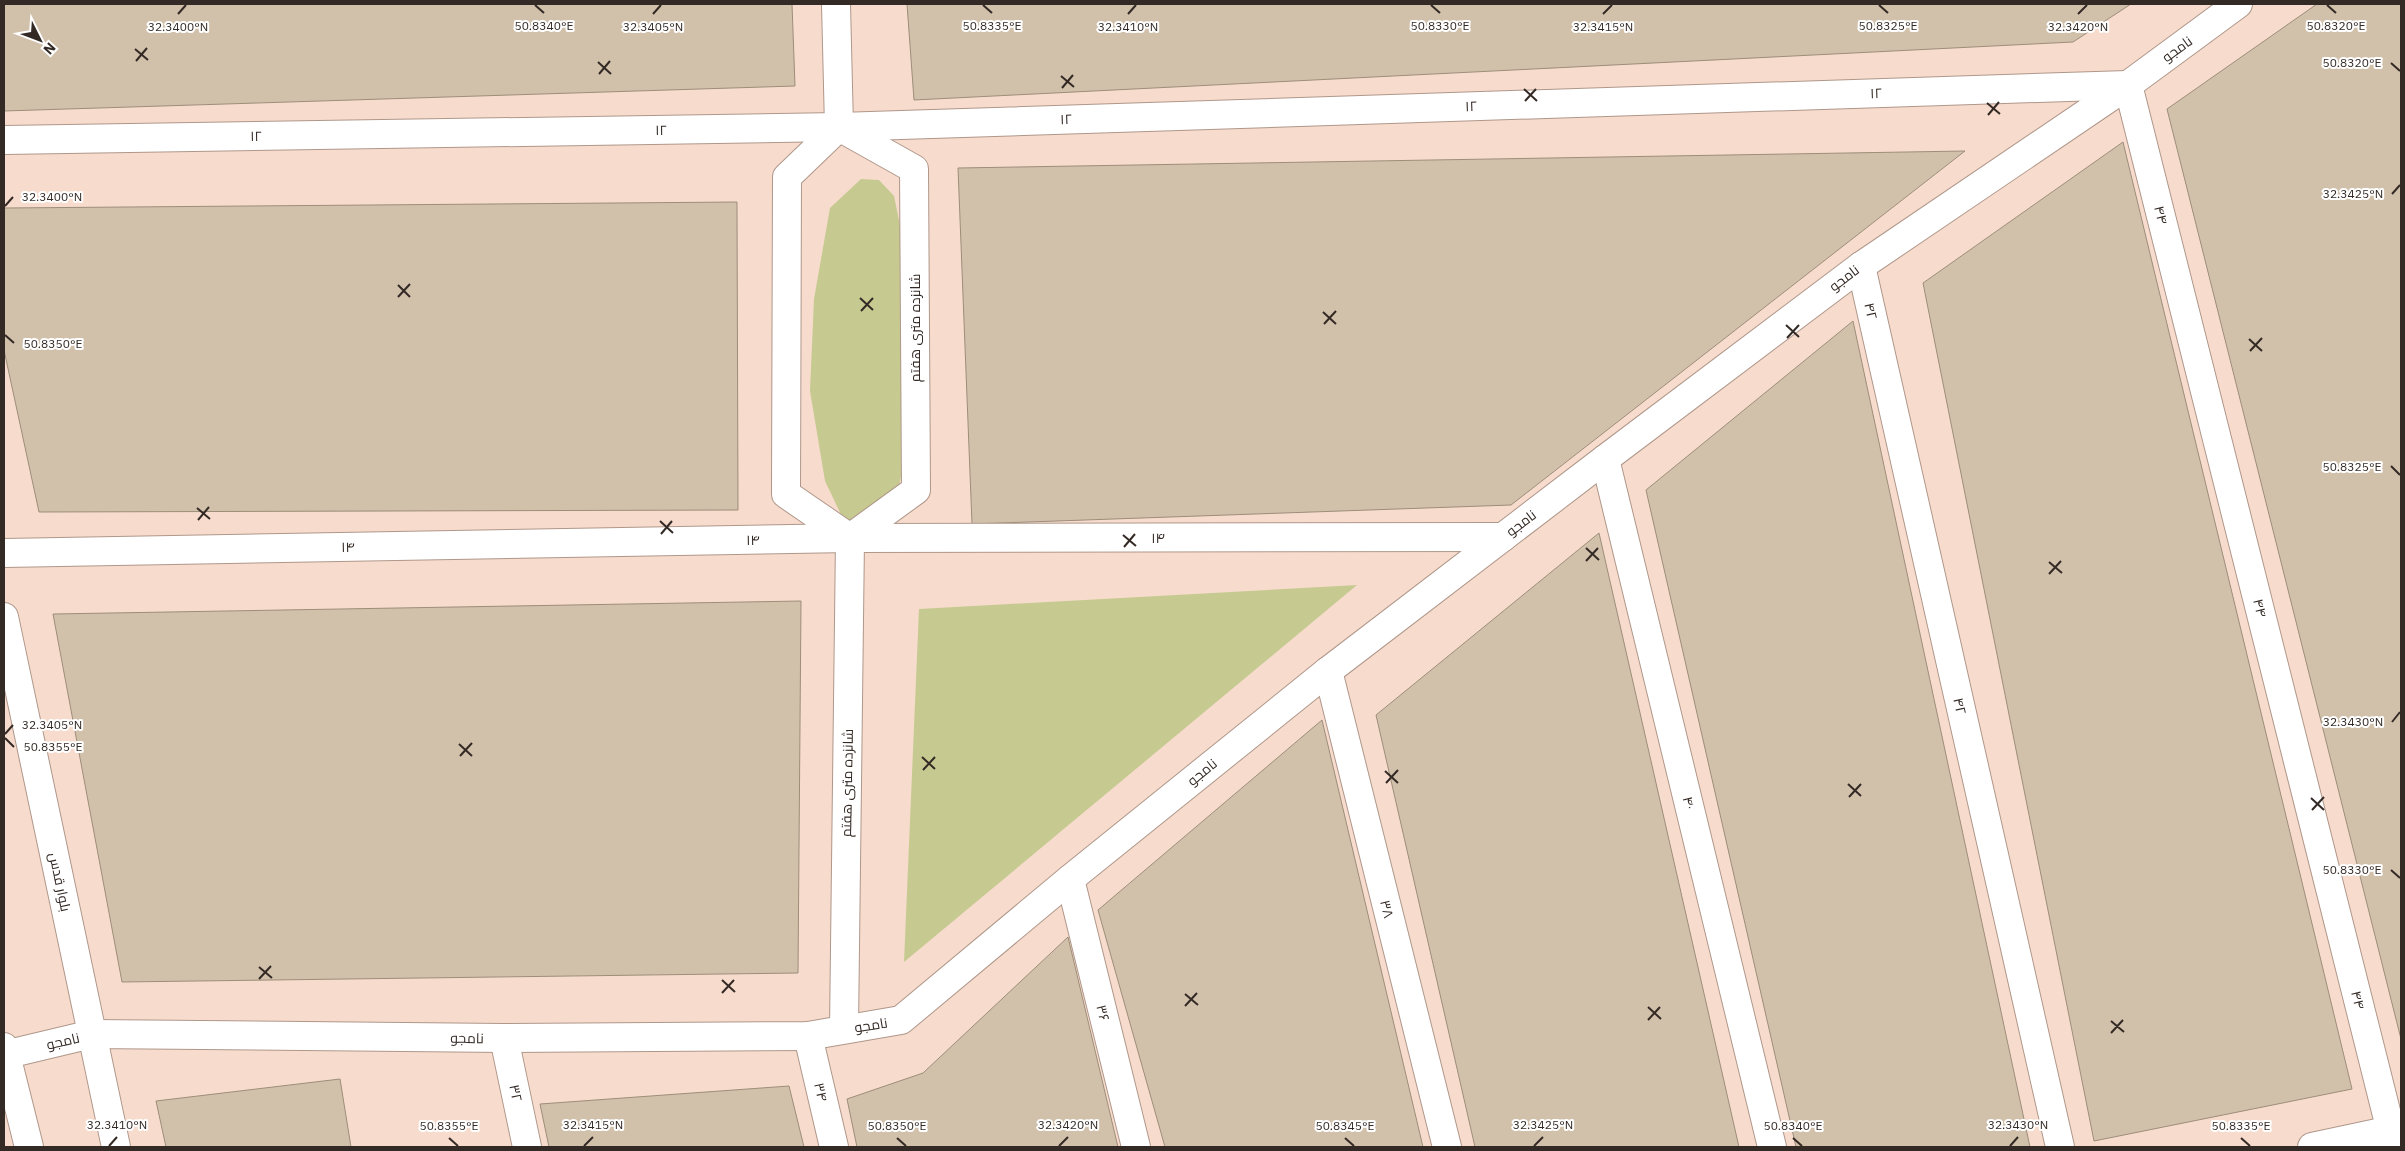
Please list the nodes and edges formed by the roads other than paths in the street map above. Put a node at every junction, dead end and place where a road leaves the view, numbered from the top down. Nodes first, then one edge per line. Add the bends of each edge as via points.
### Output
1 (836, 4) edge
2 (2238, 4) edge
3 (2128, 84) junction
4 (839, 127) junction
5 (4, 140) edge
6 (1861, 266) junction
7 (1605, 459) junction
8 (1503, 537) junction
9 (850, 538) junction
10 (4, 553) edge
11 (4, 617) edge
12 (1328, 671) junction
13 (1070, 878) junction
14 (844, 1029) junction
15 (92, 1034) junction
16 (808, 1036) junction
17 (504, 1038) junction
18 (4, 1052) edge
19 (2396, 1135) edge
20 (29, 1147) edge
21 (116, 1147) edge
22 (527, 1147) edge
23 (834, 1147) edge
24 (1136, 1147) edge
25 (1447, 1147) edge
26 (1772, 1147) edge
27 (2060, 1147) edge
28 (2312, 1147) edge

1 - 4 street
2 - 3 street, نامجو
3 - 4 street, ۱۲
3 - 6 street, نامجو
3 - 19 street, ۴۴
4 - 5 street, ۱۲
4 - 9 street via 787,177 786,494
4 - 9 street, شانزده متری هفتم via 914,169 916,490
6 - 7 street, نامجو
6 - 27 street, ۴۲
7 - 8 street, نامجو
7 - 26 street, ۴۰
8 - 9 street, ۱۴
8 - 12 street, نامجو
9 - 10 street, ۱۴
9 - 14 street, شانزده متری هفتم
11 - 15 street, بلوار قدس
12 - 13 street, نامجو
12 - 25 street, ۳۸
13 - 14 street, نامجو via 901,1020
13 - 24 street, ۳۶
14 - 16 street, نامجو
15 - 17 street, نامجو
15 - 18 street, نامجو
15 - 21 street, بلوار قدس
16 - 17 street, نامجو
16 - 23 street, ۳۴
17 - 22 street, ۳۲
18 - 20 street
19 - 28 street

